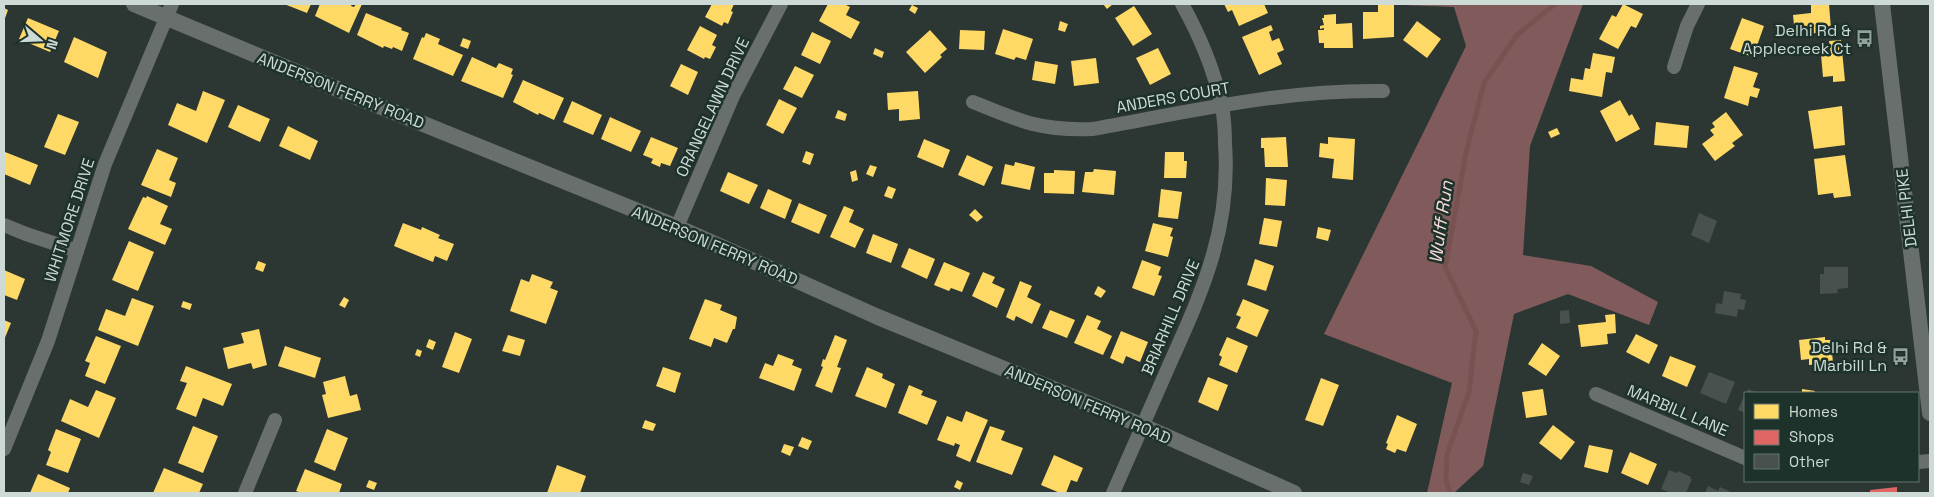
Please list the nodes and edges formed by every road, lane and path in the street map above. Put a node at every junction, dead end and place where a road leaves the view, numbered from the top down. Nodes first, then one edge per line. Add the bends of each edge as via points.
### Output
1 (134, 4) edge
2 (781, 4) edge
3 (1182, 4) edge
4 (1698, 4) edge
5 (1882, 4) edge
6 (169, 11) edge
7 (1674, 67) dead end
8 (1383, 92) dead end
9 (973, 102) dead end
10 (1222, 107) junction
11 (4, 225) edge
12 (677, 227) junction
13 (77, 251) junction
14 (1596, 394) dead end
15 (1930, 413) edge
16 (275, 420) dead end
17 (1142, 426) junction
18 (4, 449) edge
19 (1744, 458) edge
20 (245, 493) edge
21 (1113, 493) edge
22 (1294, 493) edge

1 - 6 street, ANDERSON FERRY ROAD
2 - 12 street, ORANGELAWN DRIVE via 733,96
3 - 10 street, BRIARHILL DRIVE via 1209,61
4 - 7 street via 1686,26
5 - 15 street, DELHI PIKE
6 - 12 street, ANDERSON FERRY ROAD via 356,97
6 - 13 street, WHITMORE DRIVE via 105,164
8 - 10 street, ANDERS COURT via 1303,94
9 - 10 street, ANDERS COURT via 1021,122 1068,130 1092,129
10 - 17 street, BRIARHILL DRIVE via 1227,162 1221,225 1214,256
11 - 13 street
12 - 17 street, ANDERSON FERRY ROAD via 878,317
13 - 18 street, WHITMORE DRIVE via 48,341
14 - 19 street, MARBILL LANE
16 - 20 street
17 - 21 street, BRIARHILL DRIVE
17 - 22 street, ANDERSON FERRY ROAD

